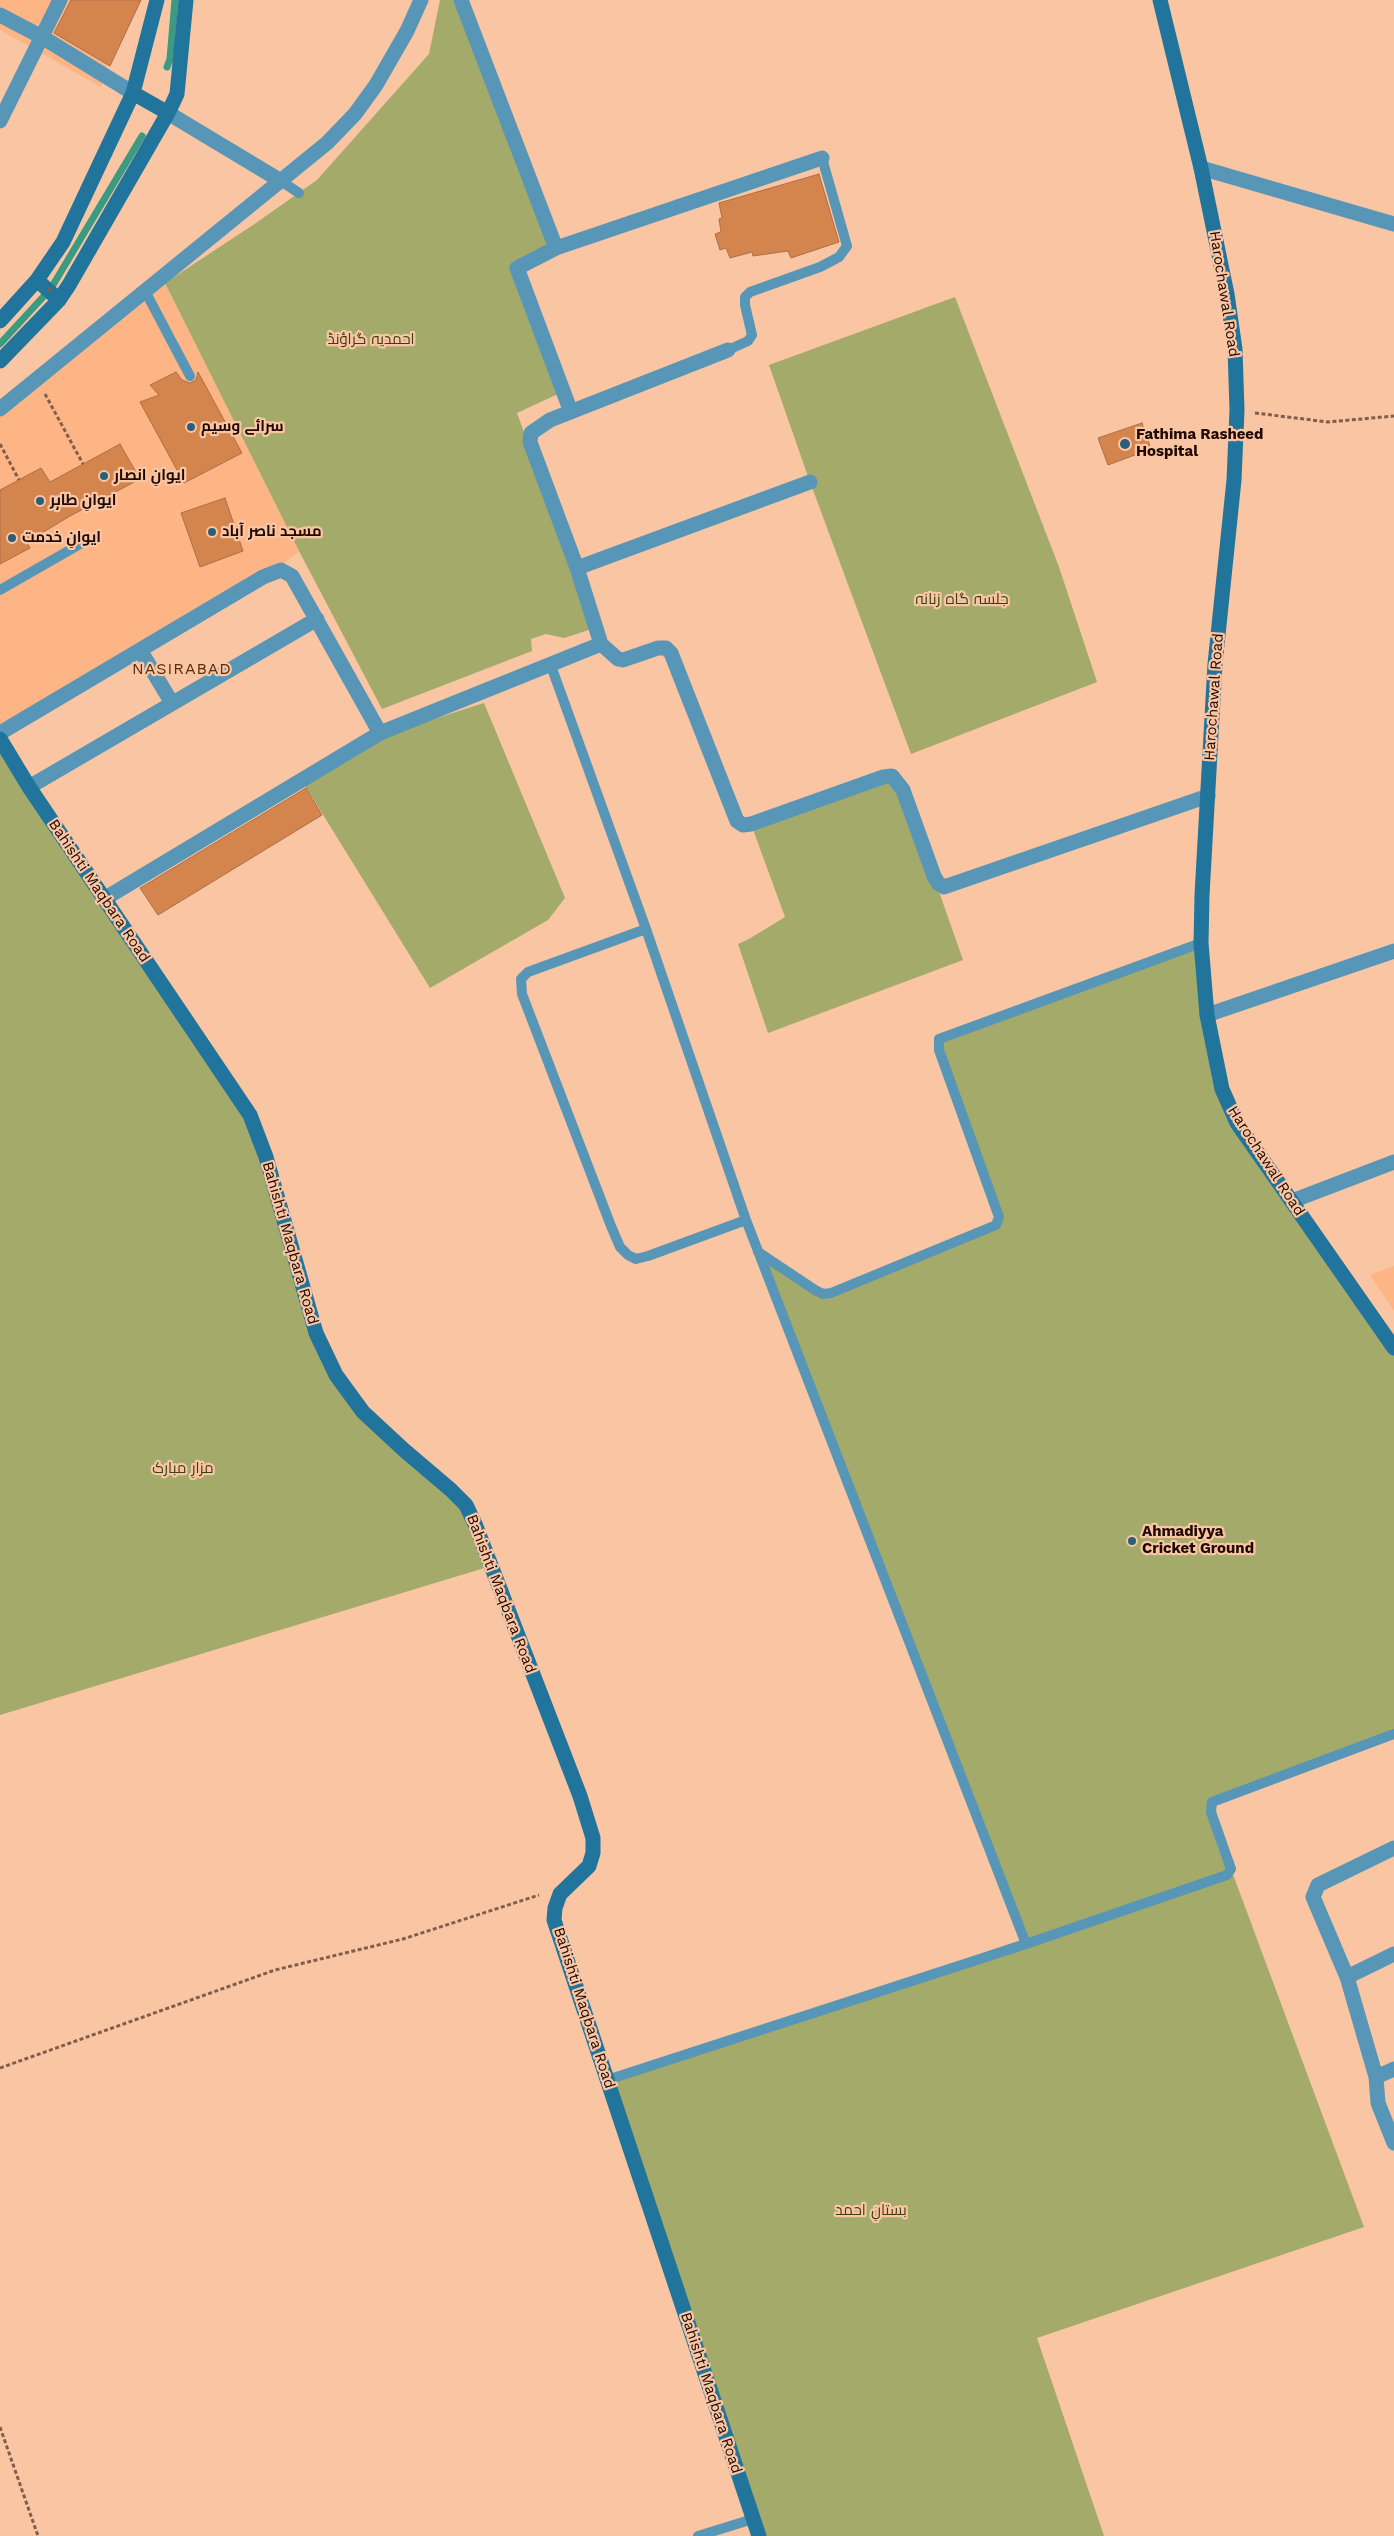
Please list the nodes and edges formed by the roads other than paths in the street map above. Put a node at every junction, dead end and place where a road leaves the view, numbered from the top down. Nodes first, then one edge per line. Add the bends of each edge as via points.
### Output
1 (60, 0) edge
2 (157, 0) edge
3 (186, 0) edge
4 (421, 0) edge
5 (461, 0) edge
6 (1160, 0) edge
7 (0, 15) edge
8 (42, 37) junction
9 (133, 93) junction
10 (168, 114) junction
11 (0, 120) edge
12 (822, 158) joint
13 (1201, 168) junction
14 (281, 181) junction
15 (299, 193) dead end
16 (1394, 224) edge
17 (556, 248) junction
18 (37, 280) junction
19 (144, 290) junction
20 (53, 292) junction
21 (0, 322) edge
22 (728, 350) joint
23 (0, 361) edge
24 (190, 376) dead end
25 (0, 409) edge
26 (570, 412) junction
27 (810, 482) dead end
28 (82, 543) dead end
29 (578, 568) junction
30 (0, 590) edge
31 (317, 619) junction
32 (601, 644) junction
33 (140, 650) junction
34 (550, 664) junction
35 (172, 703) junction
36 (0, 733) edge
37 (380, 733) junction
38 (0, 739) edge
39 (29, 786) junction
40 (1208, 796) junction
41 (104, 898) junction
42 (646, 928) junction
43 (1201, 943) junction
44 (1394, 951) edge
45 (1207, 1015) junction
46 (1394, 1162) edge
47 (1292, 1201) junction
48 (746, 1220) junction
49 (758, 1252) junction
50 (1394, 1348) edge
51 (1394, 1734) edge
52 (1394, 1848) edge
53 (1026, 1944) junction
54 (1394, 1954) edge
55 (1347, 1977) junction
56 (1394, 2069) edge
57 (1376, 2077) junction
58 (608, 2080) junction
59 (1394, 2143) edge
60 (753, 2519) junction
61 (698, 2536) edge
62 (759, 2536) edge

1 - 8 street
2 - 9 street
3 - 10 street via 177,94
4 - 14 street via 385,70 355,114 327,143
5 - 17 street
6 - 13 street, Harochawal Road
7 - 8 street
8 - 9 street
8 - 11 street
9 - 10 street
9 - 18 street via 63,242
10 - 14 street
10 - 20 street via 81,268
12 - 17 street
12 - 22 lane via 846,246 839,257 820,267 750,292 745,305 752,335 748,341
13 - 16 street
13 - 40 street, Harochawal Road via 1227,294 1235,348 1237,410 1234,480 1215,664
14 - 15 lane
14 - 19 street
17 - 26 street via 517,268
18 - 20 street
18 - 21 street
19 - 24 lane
19 - 25 street
20 - 23 street
22 - 26 street
26 - 29 street via 539,426 531,433 530,442
27 - 29 street
28 - 30 lane
29 - 32 street
31 - 33 street via 292,576 281,570 263,577
31 - 35 street
31 - 37 street
32 - 34 street
32 - 40 street via 618,660 658,648 666,648 672,653 737,821 743,825 751,824 892,776 903,790 934,876 944,887
33 - 35 street
33 - 36 street
34 - 37 street
34 - 42 lane
35 - 39 street
37 - 41 street
38 - 39 street, Bahishti Maqbara Road
39 - 41 street, Bahishti Maqbara Road
40 - 43 street, Harochawal Road
41 - 58 street, Bahishti Maqbara Road via 250,1115 266,1157 316,1333 336,1375 362,1412 466,1505 475,1524 580,1796 593,1838 593,1853 588,1866 560,1894 554,1920
42 - 48 lane
42 - 48 lane via 528,972 521,979 522,994 611,1226 628,1255 636,1259 648,1256
43 - 45 street, Harochawal Road
43 - 49 lane via 940,1036 937,1044 999,1217 996,1225 823,1294
44 - 45 street
45 - 47 street, Harochawal Road via 1216,1063 1229,1106
46 - 47 street
47 - 50 street, Harochawal Road
48 - 49 lane
49 - 53 lane
51 - 53 lane via 1212,1802 1211,1812 1230,1869 1227,1875
52 - 55 street via 1325,1881 1314,1890 1312,1896
53 - 58 lane
54 - 55 street
55 - 57 street
56 - 57 street
57 - 59 street via 1378,2103
58 - 60 street, Bahishti Maqbara Road
60 - 61 lane
60 - 62 street, Bahishti Maqbara Road

